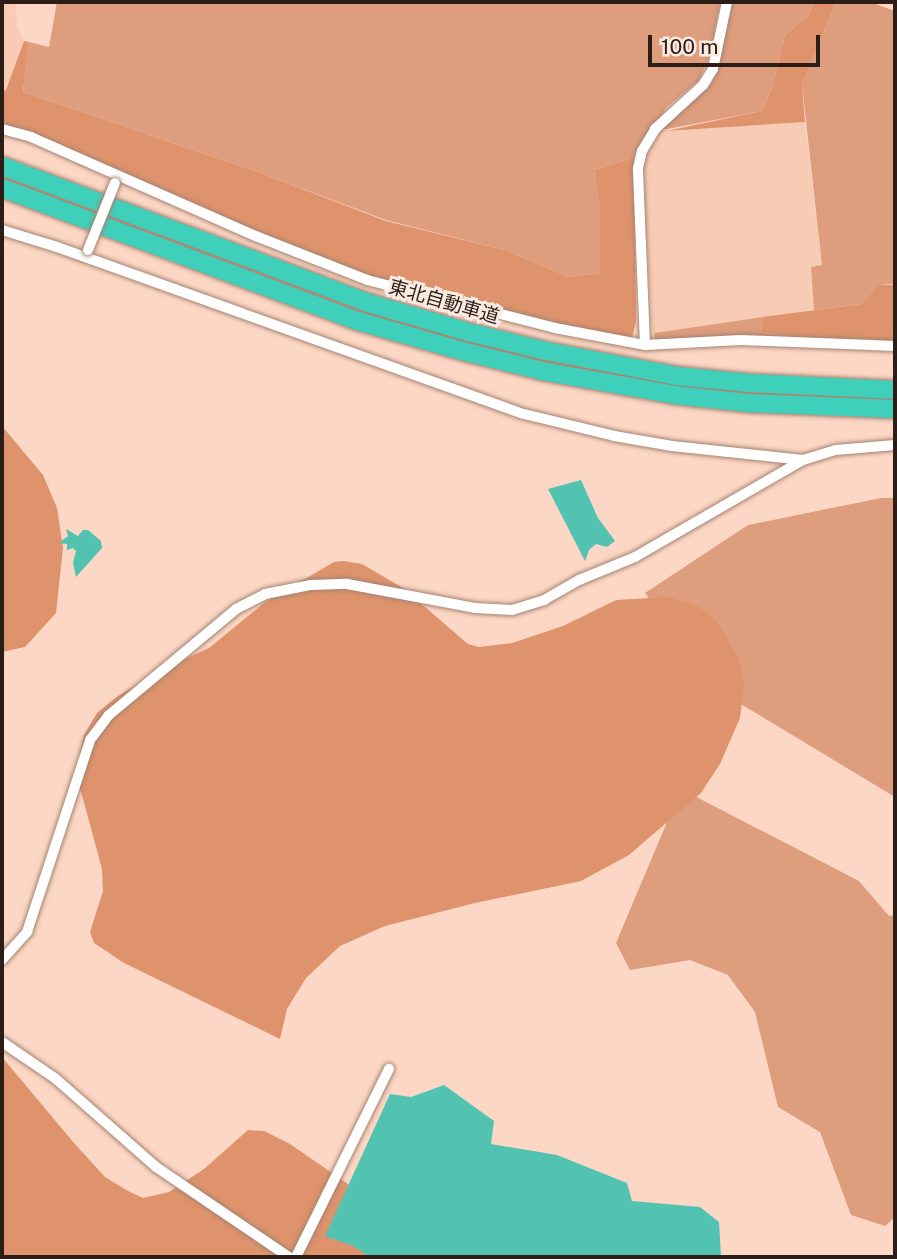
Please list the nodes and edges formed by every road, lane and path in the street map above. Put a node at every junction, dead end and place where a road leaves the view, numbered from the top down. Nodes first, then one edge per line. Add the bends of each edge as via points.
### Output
1 (727, 2) edge
2 (2, 129) edge
3 (2, 166) edge
4 (117, 180) junction
5 (2, 188) edge
6 (2, 230) edge
7 (88, 254) junction
8 (645, 345) junction
9 (895, 346) edge
10 (895, 390) edge
11 (895, 409) edge
12 (895, 445) edge
13 (803, 460) junction
14 (2, 960) edge
15 (2, 1042) edge
16 (389, 1069) dead end
17 (289, 1257) edge
18 (296, 1257) edge

1 - 8 street via 713,69 704,85 655,129 642,151 638,168
2 - 4 street via 31,137
3 - 10 highway, 東北自動車道 via 300,278 468,332 677,376
4 - 7 street, bridge
4 - 8 street via 367,280 555,328
5 - 11 highway via 358,321 462,352 675,395
6 - 7 street
7 - 13 street via 520,412 649,442
8 - 9 street via 741,340
12 - 13 street via 836,450
13 - 14 street via 635,557 512,610 475,608 347,584 265,594 236,609 109,715 90,740 27,932
15 - 17 street via 56,1079 156,1167
16 - 18 street

